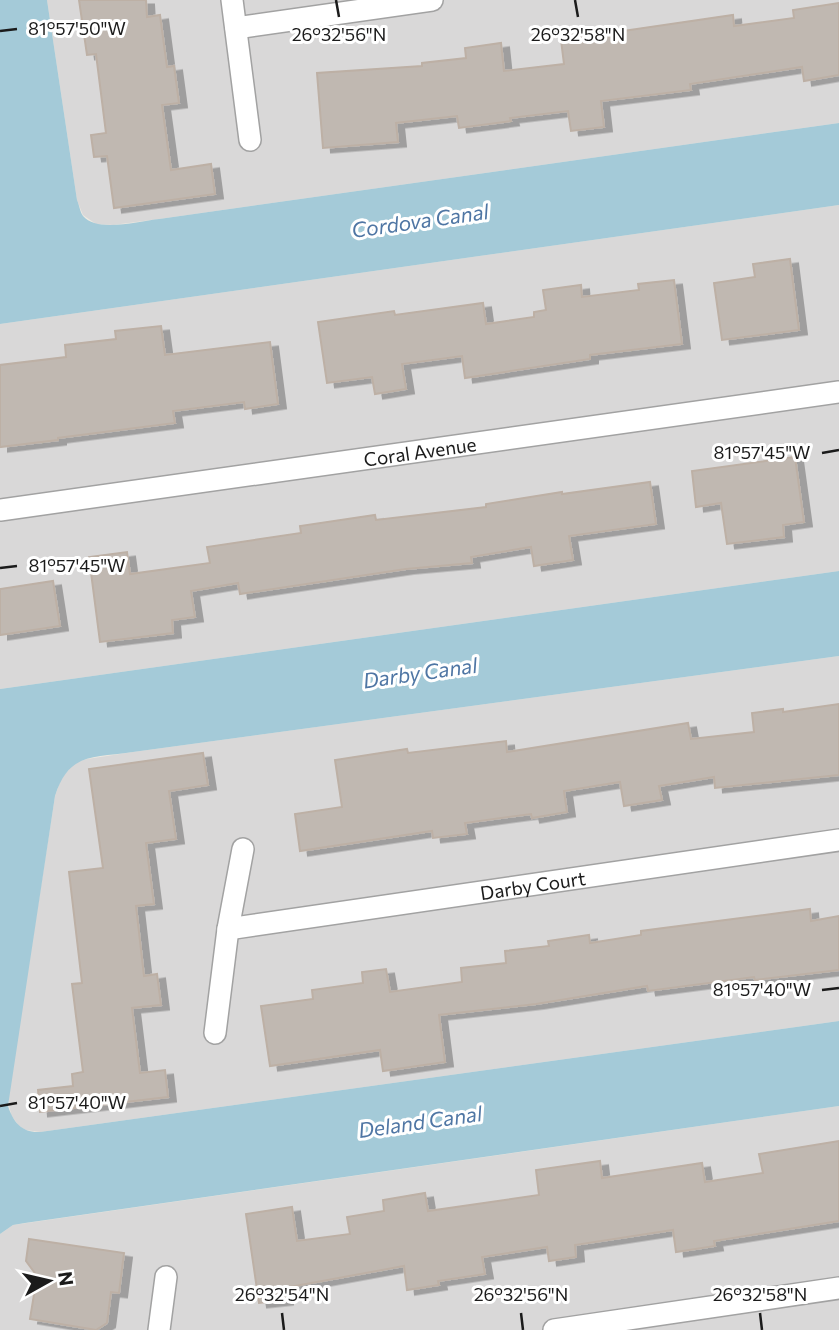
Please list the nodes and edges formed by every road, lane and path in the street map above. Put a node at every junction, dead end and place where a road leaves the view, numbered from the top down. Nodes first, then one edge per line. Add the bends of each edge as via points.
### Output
1 (232, 0) edge
2 (432, 0) edge
3 (236, 28) junction
4 (250, 140) dead end
5 (839, 392) edge
6 (0, 510) edge
7 (839, 840) edge
8 (243, 849) dead end
9 (228, 929) junction
10 (215, 1033) dead end
11 (166, 1277) dead end
12 (839, 1288) edge
13 (159, 1330) edge
14 (554, 1330) edge

1 - 3 street
2 - 3 street
3 - 4 street
5 - 6 street, Coral Avenue
7 - 9 street, Darby Court
8 - 9 street
9 - 10 street
11 - 13 street
12 - 14 street

